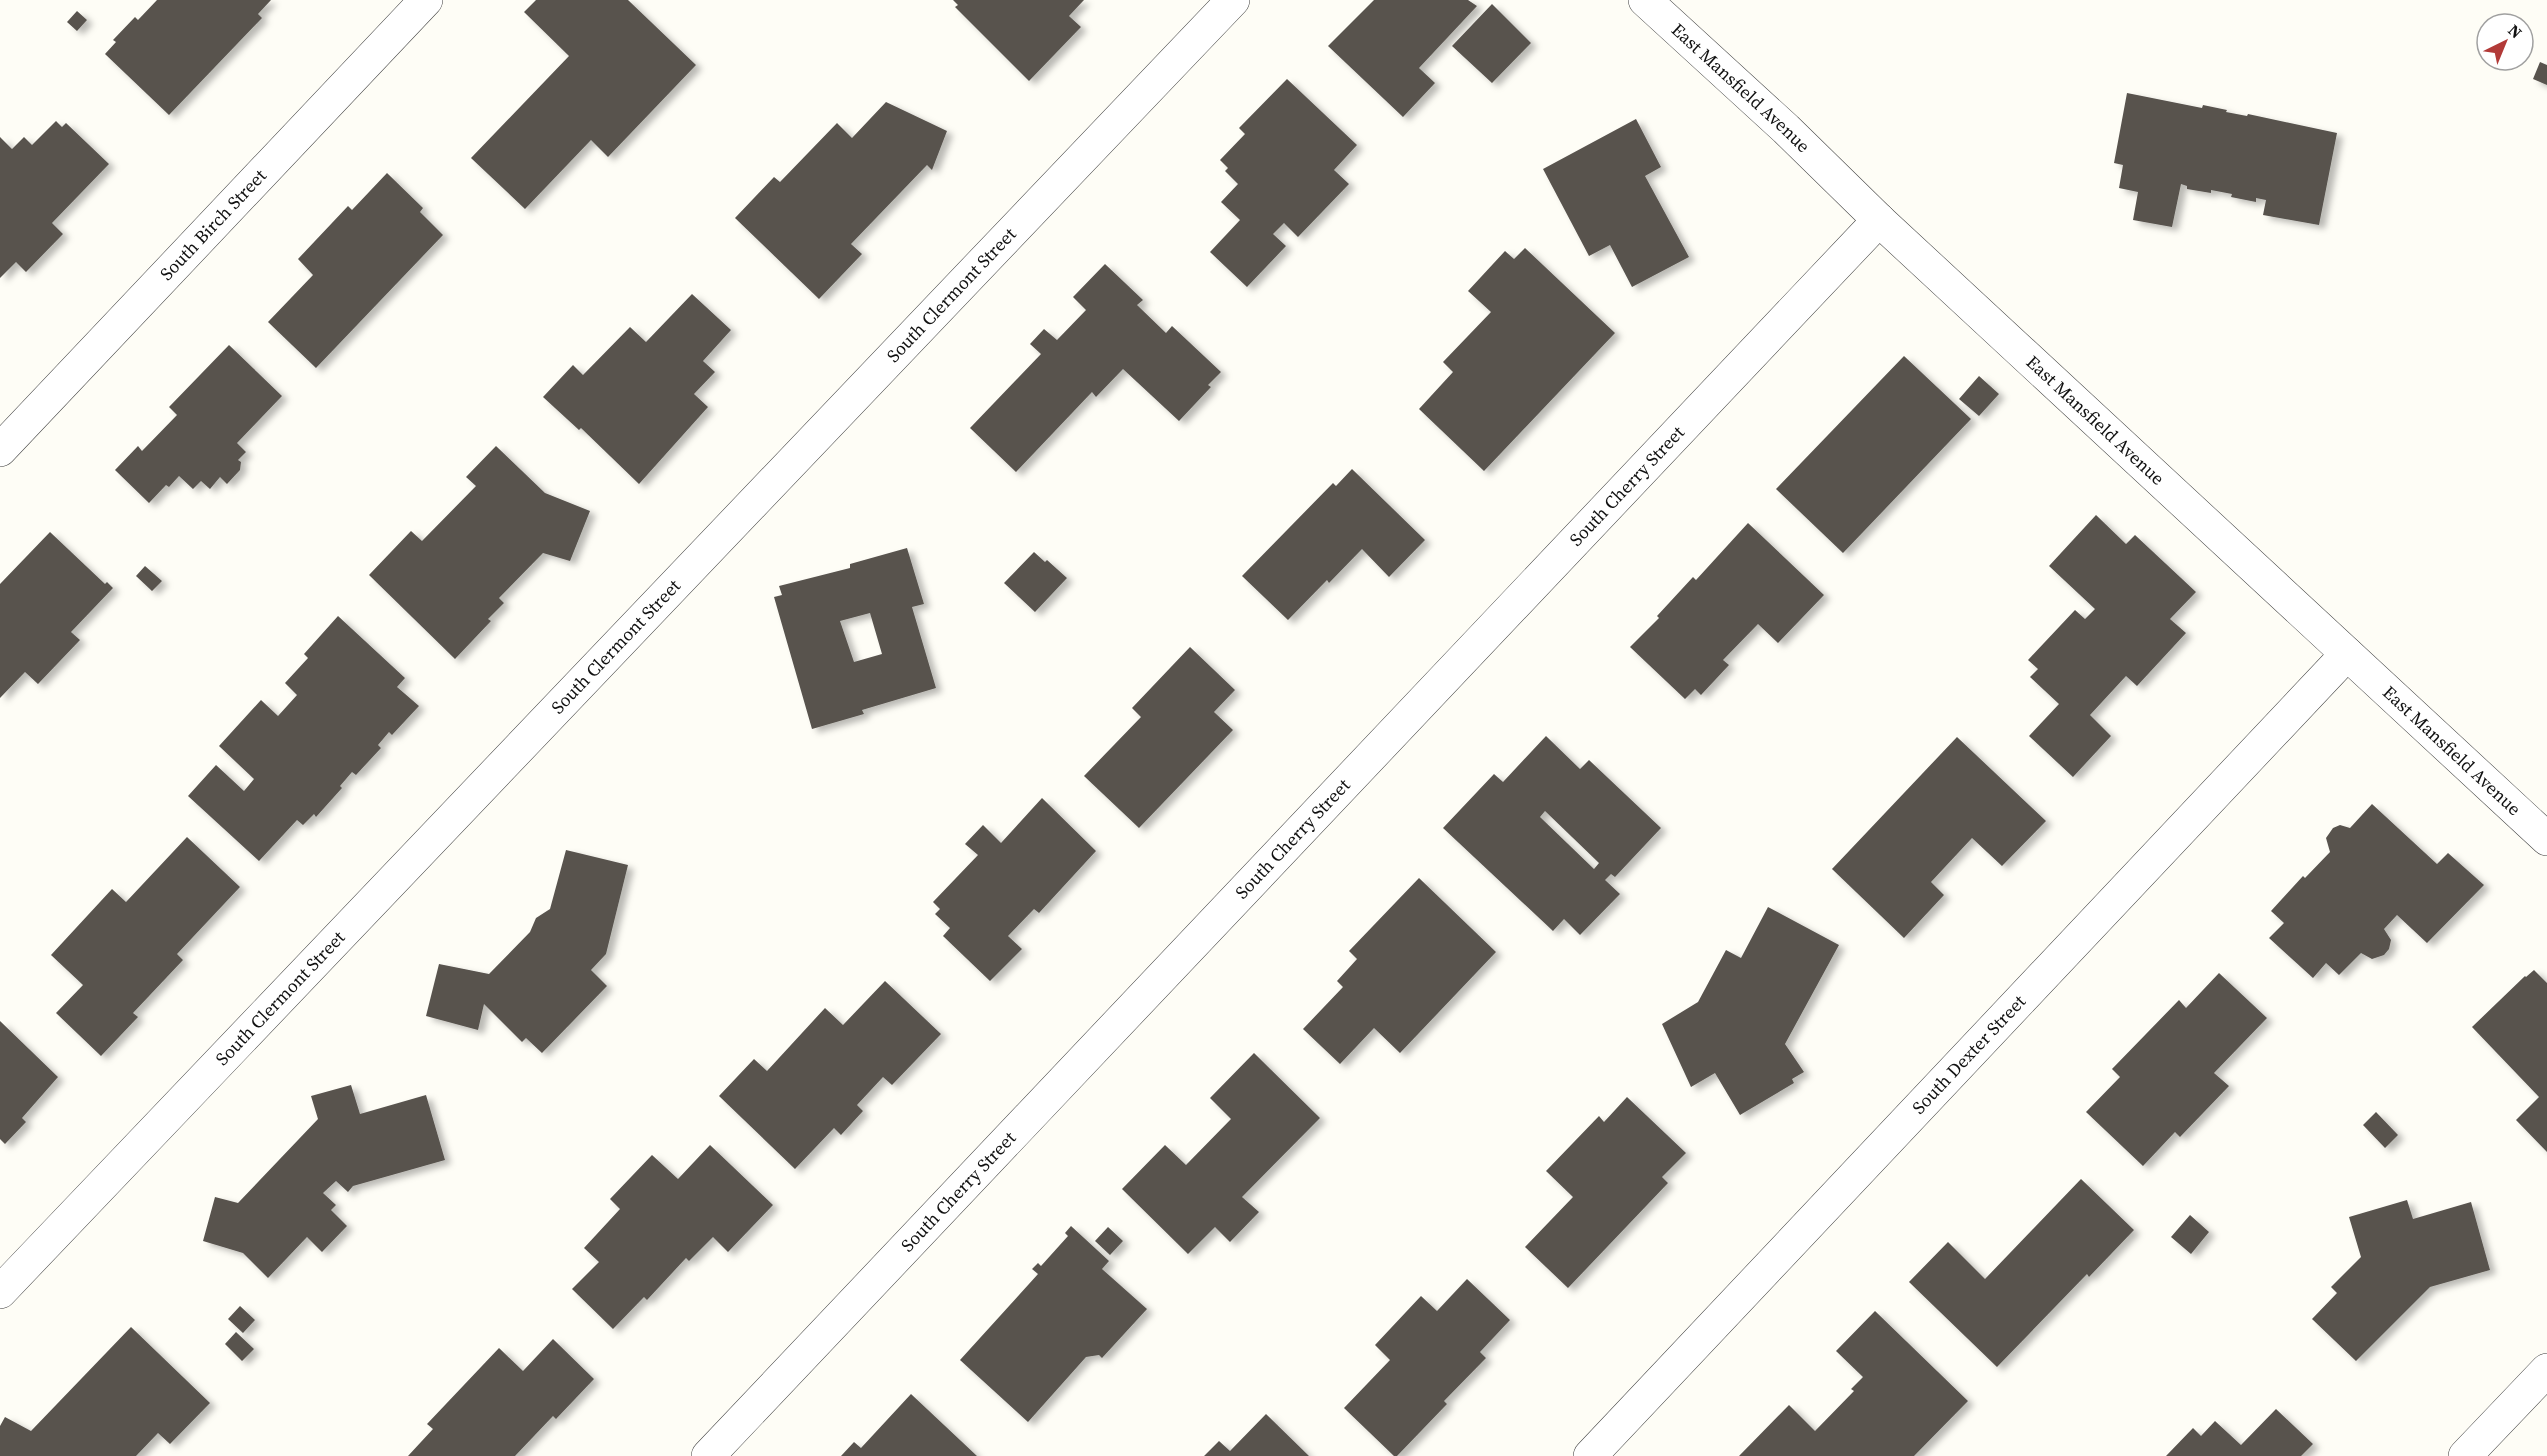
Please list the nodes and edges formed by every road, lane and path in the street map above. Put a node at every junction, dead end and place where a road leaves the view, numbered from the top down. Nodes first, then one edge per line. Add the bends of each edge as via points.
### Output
1 (426, 0) edge
2 (1233, 0) edge
3 (1645, 0) edge
4 (1879, 220) junction
5 (0, 450) edge
6 (2347, 654) junction
7 (2547, 839) edge
8 (0, 1292) edge
9 (2547, 1370) edge
10 (708, 1456) edge
11 (1590, 1456) edge
12 (2465, 1456) edge

1 - 5 street, South Birch Street
2 - 8 street, South Clermont Street
3 - 4 street, East Mansfield Avenue
4 - 6 street, East Mansfield Avenue
4 - 10 street, South Cherry Street
6 - 7 street, East Mansfield Avenue
6 - 11 street, South Dexter Street
9 - 12 street

